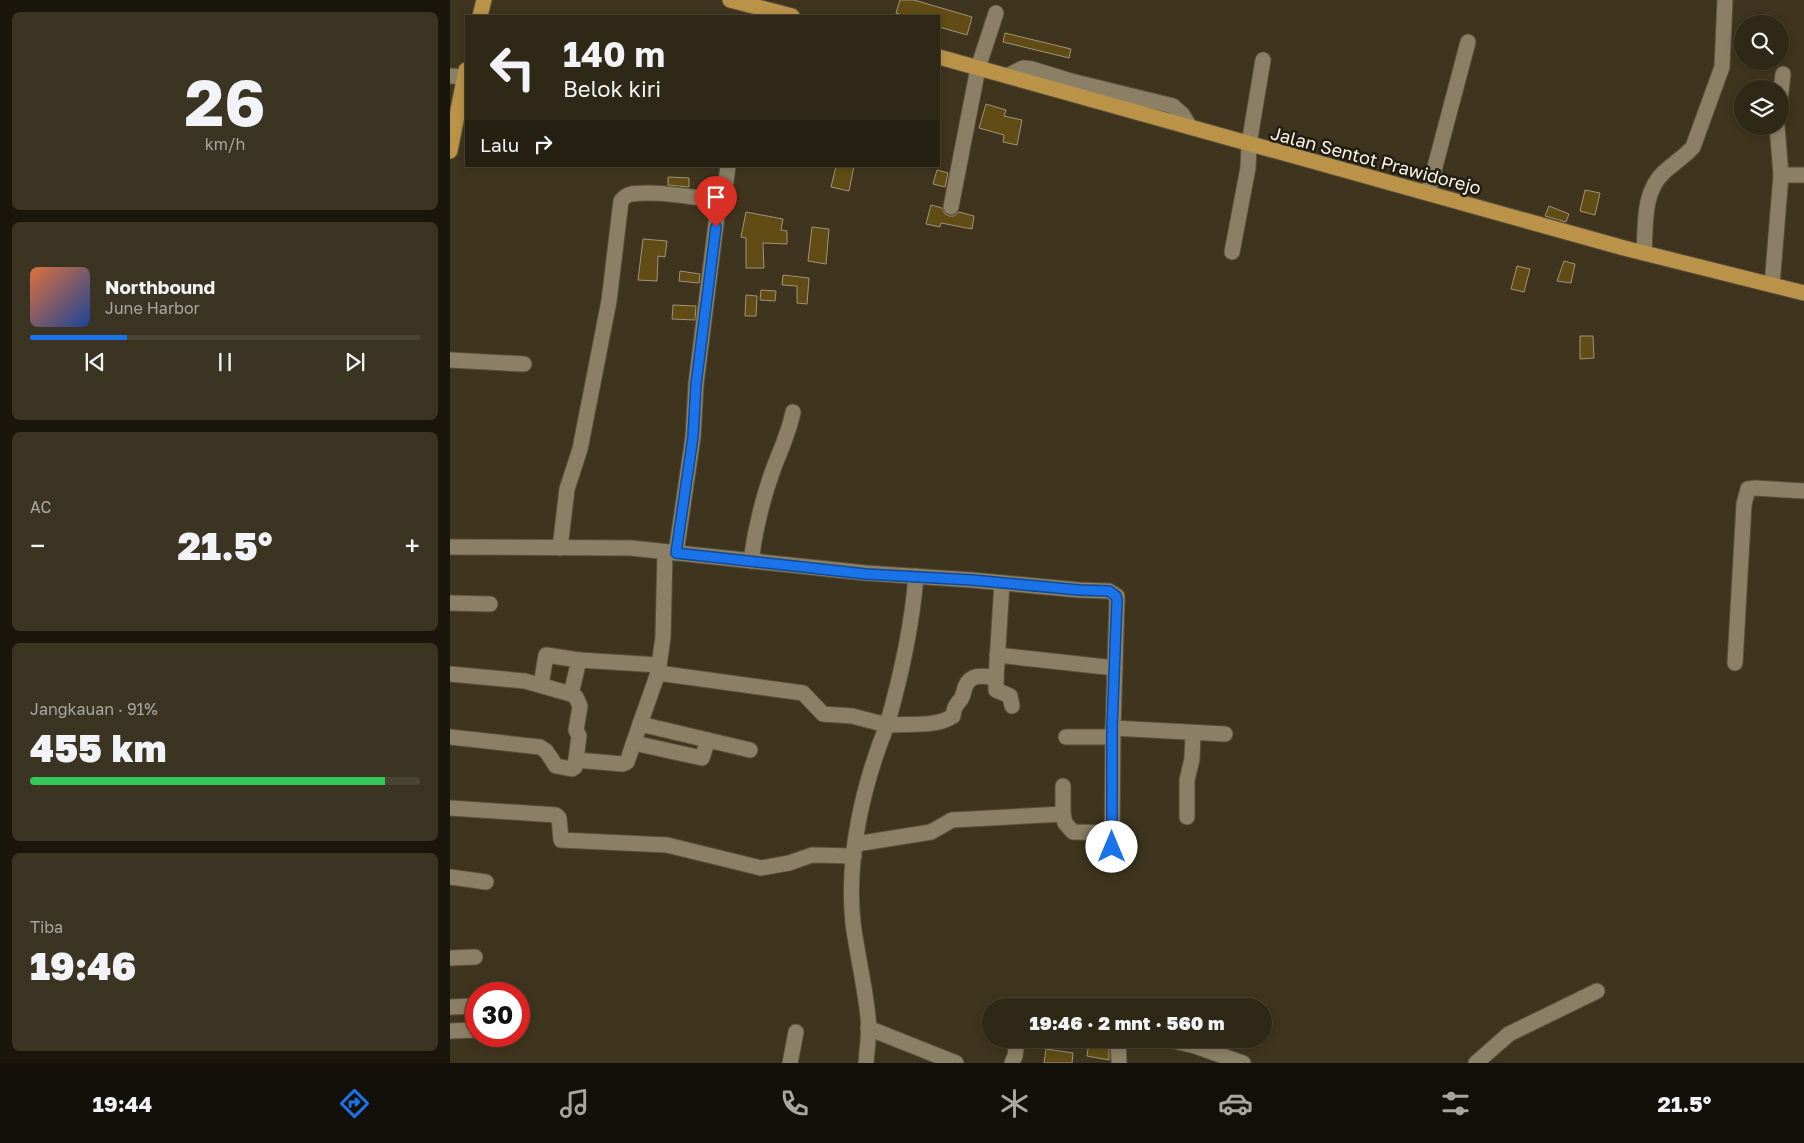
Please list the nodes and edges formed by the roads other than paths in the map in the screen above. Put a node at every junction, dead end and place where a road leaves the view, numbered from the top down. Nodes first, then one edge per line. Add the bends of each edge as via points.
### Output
1 (484, 0) edge
2 (730, 0) edge
3 (1725, 0) edge
4 (767, 13) edge
5 (996, 13) dead end
6 (480, 15) edge
7 (784, 15) edge
8 (1468, 42) dead end
9 (940, 57) edge
10 (1263, 60) dead end
11 (978, 68) junction
12 (460, 74) edge
13 (1783, 74) dead end
14 (1782, 80) edge
15 (1778, 135) edge
16 (1249, 144) junction
17 (450, 151) edge
18 (728, 167) edge
19 (1780, 175) junction
20 (1804, 175) edge
21 (1428, 193) junction
22 (719, 200) junction
23 (951, 207) dead end
24 (1232, 252) dead end
25 (1644, 253) junction
26 (1772, 285) junction
27 (1804, 293) edge
28 (450, 360) edge
29 (524, 364) dead end
30 (793, 412) dead end
31 (1804, 491) edge
32 (450, 547) edge
33 (560, 548) junction
34 (670, 553) junction
35 (750, 561) junction
36 (916, 576) junction
37 (1002, 583) junction
38 (450, 603) edge
39 (490, 604) dead end
40 (998, 655) junction
41 (579, 660) junction
42 (1735, 663) dead end
43 (1114, 668) junction
44 (658, 669) junction
45 (450, 674) edge
46 (996, 678) junction
47 (541, 685) junction
48 (571, 694) junction
49 (1012, 706) dead end
50 (640, 724) junction
51 (887, 725) junction
52 (1112, 732) junction
53 (1193, 732) junction
54 (1225, 734) dead end
55 (1066, 736) dead end
56 (450, 737) edge
57 (708, 740) junction
58 (634, 743) junction
59 (750, 750) dead end
60 (576, 760) junction
61 (1063, 786) dead end
62 (450, 808) edge
63 (1064, 814) junction
64 (1187, 817) dead end
65 (855, 850) junction
66 (450, 877) edge
67 (486, 882) dead end
68 (450, 958) edge
69 (475, 958) dead end
70 (1597, 991) dead end
71 (465, 1006) edge
72 (450, 1007) edge
73 (868, 1028) junction
74 (465, 1030) edge
75 (450, 1031) edge
76 (796, 1032) dead end
77 (1016, 1048) edge
78 (1118, 1048) edge
79 (1201, 1048) edge
80 (790, 1063) edge
81 (866, 1063) edge
82 (956, 1063) edge
83 (1012, 1063) edge
84 (1119, 1063) edge
85 (1243, 1063) edge
86 (1476, 1063) edge

1 - 6 main road
2 - 4 main road
3 - 25 street via 1722,66 1693,146 1654,183 1647,203
4 - 7 main road
5 - 11 street
8 - 21 street
9 - 11 main road, Jalan Sentot Prawidorejo
10 - 16 street
11 - 16 main road, Jalan Sentot Prawidorejo
11 - 23 street
12 - 17 main road
13 - 14 street
15 - 19 street
16 - 21 main road, Jalan Sentot Prawidorejo
16 - 24 street via 1248,168
18 - 22 street via 725,189
19 - 20 street
19 - 26 street
21 - 25 main road, Jalan Sentot Prawidorejo
22 - 33 street via 630,194 621,200 609,301 580,449 568,489
22 - 34 street via 696,384 693,437
25 - 26 main road, Jalan Sentot Prawidorejo
26 - 27 main road, Jalan Sentot Prawidorejo
28 - 29 street
30 - 35 street via 762,508
31 - 42 street via 1755,488 1746,492
32 - 33 street
33 - 34 street via 631,548
34 - 35 street
34 - 44 street
35 - 36 street via 866,574
36 - 37 street
36 - 51 street via 909,635
37 - 40 street
37 - 43 street via 1113,593 1117,600
38 - 39 street
40 - 43 street
40 - 46 street
41 - 44 street
41 - 47 street via 546,655
41 - 48 street
43 - 52 street
44 - 50 street
44 - 51 street via 803,694 823,714 852,716
45 - 47 street
46 - 49 street via 996,690 1010,696
46 - 51 street via 980,676 968,681 954,707 953,716 947,720
47 - 48 street
48 - 60 street via 580,706
50 - 57 street
50 - 58 street
51 - 65 street via 861,802
52 - 53 street
52 - 55 street
52 - 63 street via 1112,840 1073,832 1065,822
53 - 54 street
53 - 64 street
56 - 60 street via 540,747 556,766 564,768 572,769
57 - 58 street via 702,758
57 - 59 street
58 - 60 street via 628,762 623,764
61 - 63 street
62 - 65 street via 556,815 563,840 667,845 761,868 812,855
63 - 65 street via 952,820 931,832
65 - 73 street via 853,921
66 - 67 street
68 - 69 street
70 - 86 street via 1509,1034
71 - 72 street
73 - 81 street
73 - 82 street
74 - 75 street
76 - 80 street
77 - 83 street
78 - 84 street
79 - 85 street

